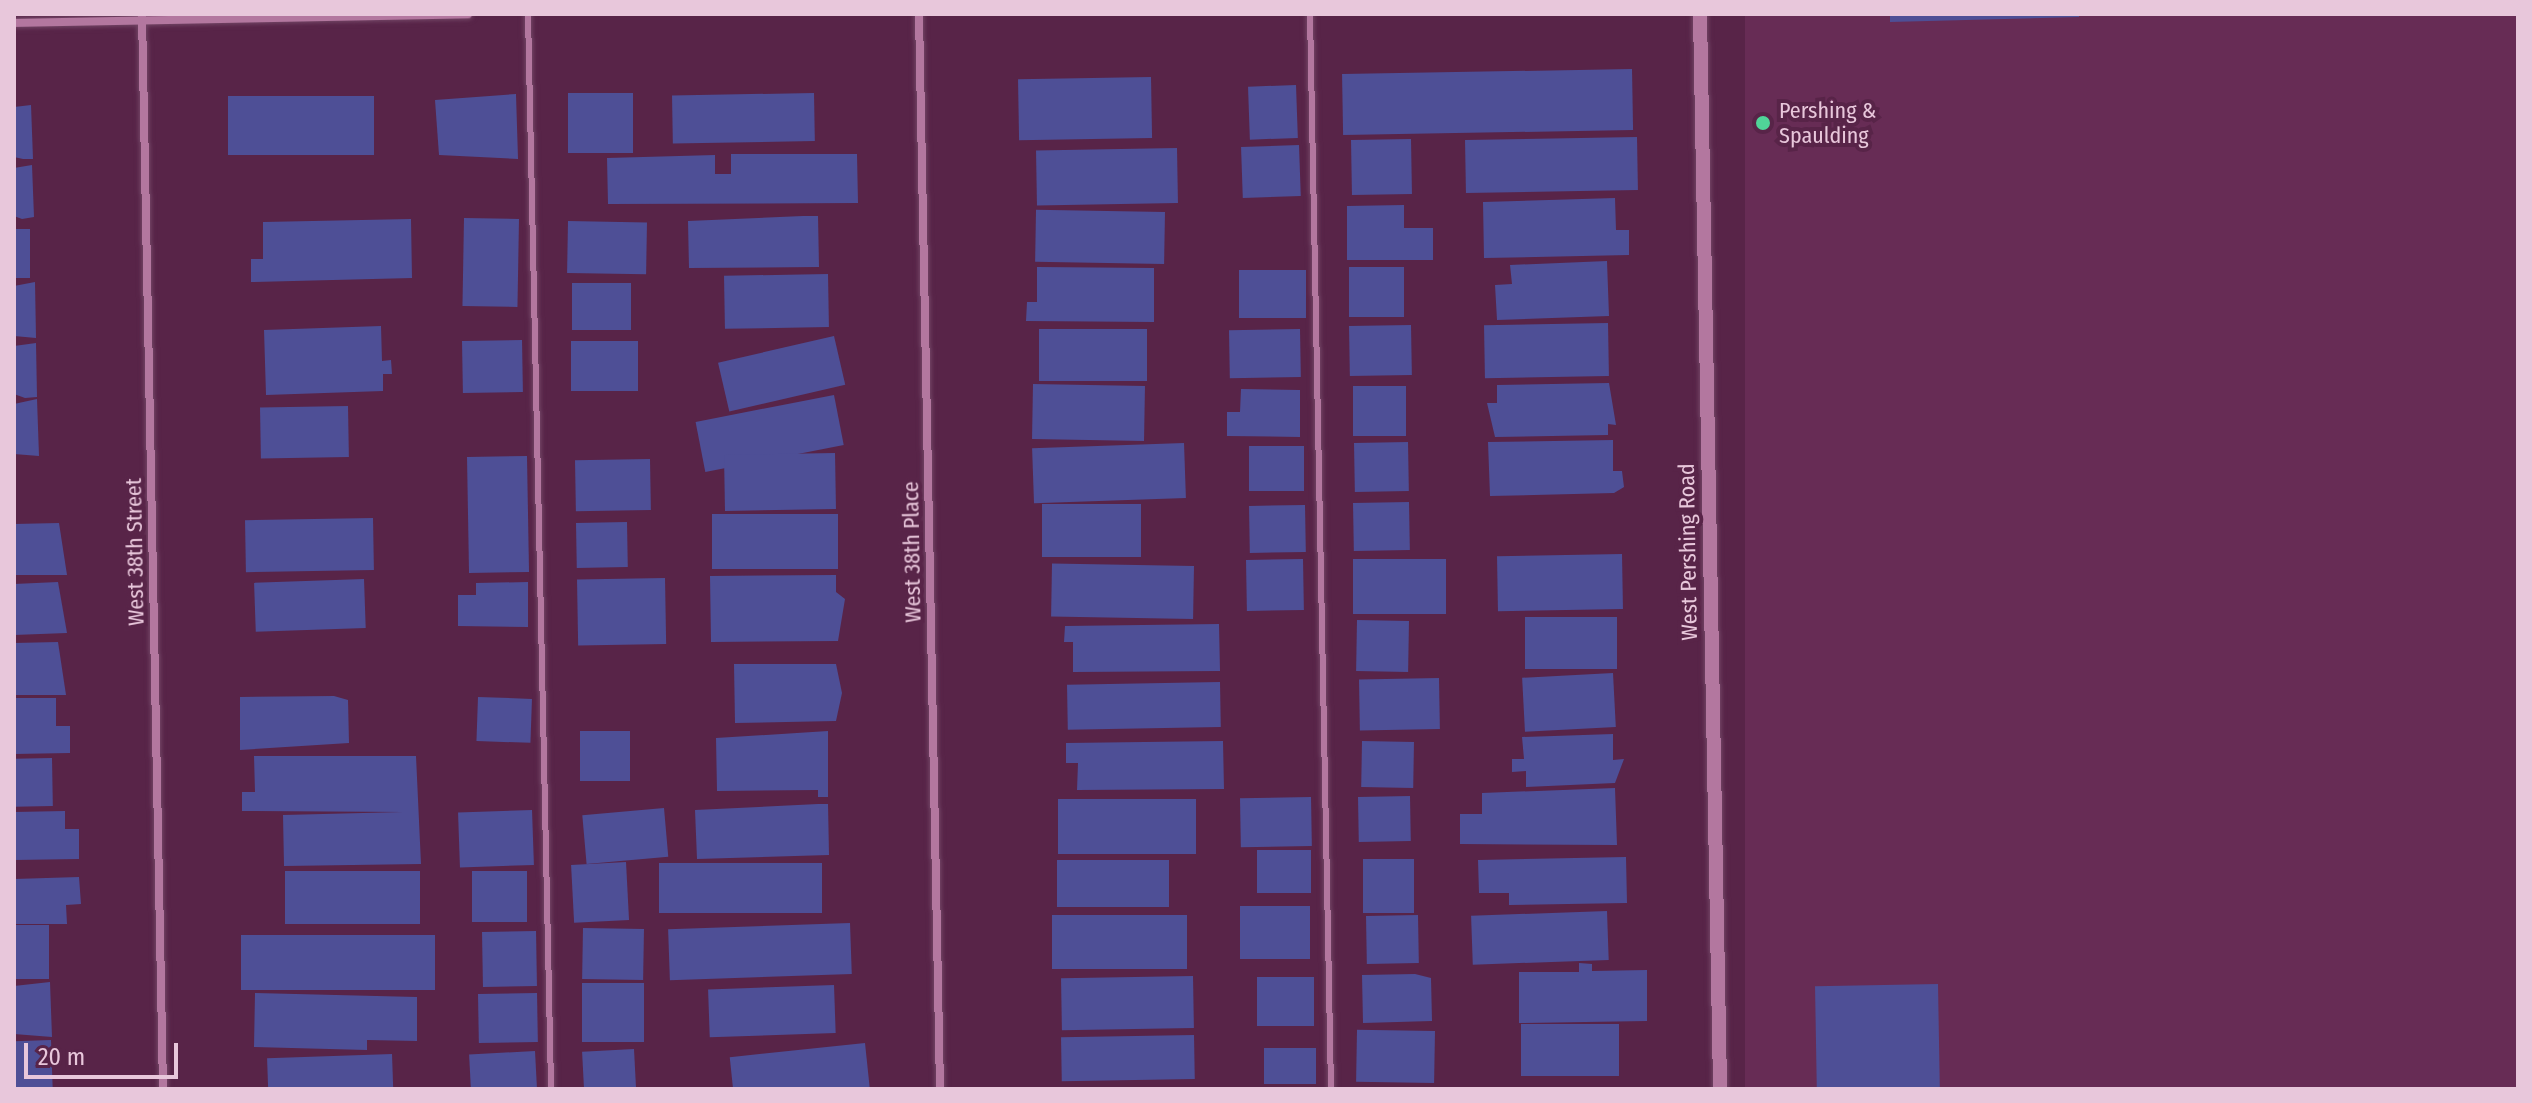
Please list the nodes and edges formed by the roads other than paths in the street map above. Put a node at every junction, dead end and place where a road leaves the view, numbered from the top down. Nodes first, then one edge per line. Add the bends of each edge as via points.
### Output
1 (468, 14) edge
2 (528, 14) edge
3 (919, 14) edge
4 (1310, 14) edge
5 (1700, 14) edge
6 (142, 17) edge
7 (14, 23) edge
8 (163, 1089) edge
9 (551, 1089) edge
10 (940, 1089) edge
11 (1331, 1089) edge
12 (1720, 1089) edge

1 - 6 street
2 - 9 lane
3 - 10 street, West 38th Place
4 - 11 lane
5 - 12 street, West Pershing Road
6 - 7 street
6 - 8 street, West 38th Street

